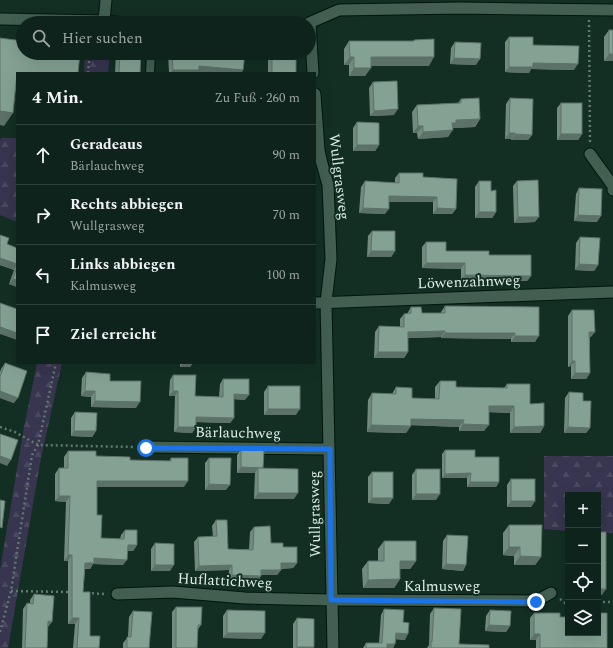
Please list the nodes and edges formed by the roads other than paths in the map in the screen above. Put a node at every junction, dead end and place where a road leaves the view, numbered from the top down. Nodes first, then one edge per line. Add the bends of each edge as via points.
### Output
1 (106, 0) edge
2 (613, 10) edge
3 (104, 16) edge
4 (0, 19) edge
5 (16, 19) edge
6 (316, 20) edge
7 (151, 60) edge
8 (312, 60) edge
9 (150, 72) edge
10 (313, 72) edge
11 (316, 118) edge
12 (317, 142) edge
13 (590, 154) road end
14 (613, 190) edge
15 (613, 292) edge
16 (320, 302) edge
17 (146, 448) road end
18 (330, 449) junction
19 (551, 593) dead end
20 (117, 594) road end
21 (331, 600) junction
22 (333, 648) edge

1 - 3 street
2 - 6 street via 339,10
4 - 5 street
7 - 9 lane
8 - 10 street
11 - 12 street, Wullgrasweg
12 - 16 street, Wullgrasweg via 328,185 331,259
13 - 14 street via 613,186
15 - 16 street, Löwenzahnweg
16 - 18 street, Wullgrasweg
17 - 18 street, Bärlauchweg
18 - 21 street, Wullgrasweg
19 - 21 street, Kalmusweg via 536,602
20 - 21 street, Huflattichweg via 173,592 245,598
21 - 22 street, Wullgrasweg

